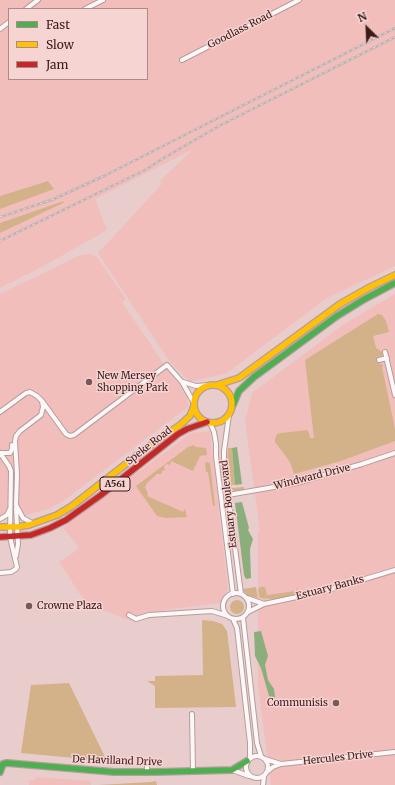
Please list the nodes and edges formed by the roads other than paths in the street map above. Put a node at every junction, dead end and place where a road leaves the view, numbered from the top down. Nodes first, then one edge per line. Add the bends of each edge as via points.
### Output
1 (38, 0) edge
2 (103, 0) edge
3 (299, 0) edge
4 (27, 8) edge
5 (87, 8) edge
6 (8, 23) edge
7 (0, 29) edge
8 (182, 60) dead end
9 (395, 274) edge
10 (395, 283) edge
11 (335, 308) junction
12 (339, 315) junction
13 (385, 352) dead end
14 (387, 358) junction
15 (379, 360) dead end
16 (182, 382) junction
17 (217, 384) junction
18 (210, 385) junction
19 (395, 395) edge
20 (42, 402) junction
21 (194, 405) junction
22 (233, 405) junction
23 (0, 412) edge
24 (50, 412) junction
25 (229, 414) junction
26 (41, 415) junction
27 (208, 422) junction
28 (15, 441) junction
29 (0, 453) edge
30 (395, 453) edge
31 (228, 494) junction
32 (16, 505) junction
33 (11, 507) junction
34 (0, 519) edge
35 (35, 524) junction
36 (0, 527) edge
37 (17, 527) junction
38 (10, 528) junction
39 (26, 535) junction
40 (18, 536) junction
41 (0, 537) edge
42 (10, 537) junction
43 (18, 544) junction
44 (15, 559) junction
45 (395, 570) edge
46 (0, 573) edge
47 (233, 594) junction
48 (241, 594) junction
49 (247, 598) junction
50 (264, 604) junction
51 (224, 605) junction
52 (212, 611) junction
53 (248, 612) junction
54 (129, 615) dead end
55 (228, 616) junction
56 (243, 618) junction
57 (234, 619) junction
58 (192, 714) dead end
59 (395, 752) edge
60 (263, 758) junction
61 (249, 760) junction
62 (147, 763) dead end
63 (281, 764) junction
64 (232, 770) junction
65 (193, 771) junction
66 (0, 772) edge
67 (146, 772) junction
68 (267, 772) junction
69 (250, 776) junction
70 (264, 777) junction
71 (256, 779) junction
72 (257, 785) edge
73 (263, 785) edge

1 - 4 street
2 - 5 street
3 - 8 street, Goodlass Road
6 - 7 street
9 - 11 main road
10 - 12 main road
11 - 12 main road
11 - 17 main road via 244,376
12 - 22 main road via 247,383 239,391
13 - 14 street
14 - 15 street
14 - 19 street
16 - 18 street via 196,386
16 - 21 street
16 - 24 street via 167,365 70,436
17 - 18 main road
17 - 22 main road via 227,390
18 - 21 main road, A561 via 198,391
20 - 23 street via 30,392
20 - 24 street
20 - 26 street
21 - 27 main road via 198,416
21 - 35 main road, Speke Road / A561 via 190,416 180,425 72,506
22 - 25 main road
24 - 26 street
25 - 27 main road, A561 via 221,422
25 - 31 street, Estuary Boulevard via 224,451
26 - 28 street via 20,431
27 - 39 main road, Speke Road / A561 via 178,434 66,520
27 - 47 street, Estuary Boulevard via 214,432 216,444
28 - 29 street via 10,453
28 - 32 street
29 - 33 street via 11,471
30 - 31 street, Windward Drive via 298,482
31 - 48 street, Estuary Boulevard
32 - 35 street via 23,518
32 - 37 street
33 - 34 street
33 - 38 street
35 - 37 main road, Speke Road / A561
36 - 38 main road, Speke Road / A561
37 - 38 main road, Speke Road / A561
37 - 40 street
38 - 42 street
39 - 40 main road, Speke Road / A561
39 - 43 street
40 - 42 main road, Speke Road / A561
40 - 43 street
41 - 42 main road, Speke Road / A561
42 - 44 street
43 - 44 street
44 - 46 street via 16,569
45 - 50 street, Estuary Banks via 309,595
47 - 48 street
47 - 51 street via 226,599
48 - 49 street
49 - 50 street
49 - 53 street
50 - 53 street, Estuary Banks
51 - 52 street
51 - 55 street
52 - 54 street via 149,615 136,619
52 - 55 street
53 - 56 street
55 - 57 street
56 - 57 street
56 - 60 street via 257,743
57 - 61 street via 250,744
58 - 65 street
59 - 63 street, Hercules Drive
60 - 61 street via 254,756
60 - 63 street, Hercules Drive
60 - 68 street via 269,766
61 - 64 main road, De Havilland Drive
61 - 69 street via 246,768
62 - 67 street
63 - 68 street, Hercules Drive
64 - 65 main road, De Havilland Drive
64 - 69 street, De Havilland Drive
65 - 67 main road, De Havilland Drive
66 - 67 main road, De Havilland Drive via 3,764 7,763
68 - 70 street
69 - 71 street
70 - 71 street
70 - 73 street
71 - 72 street

